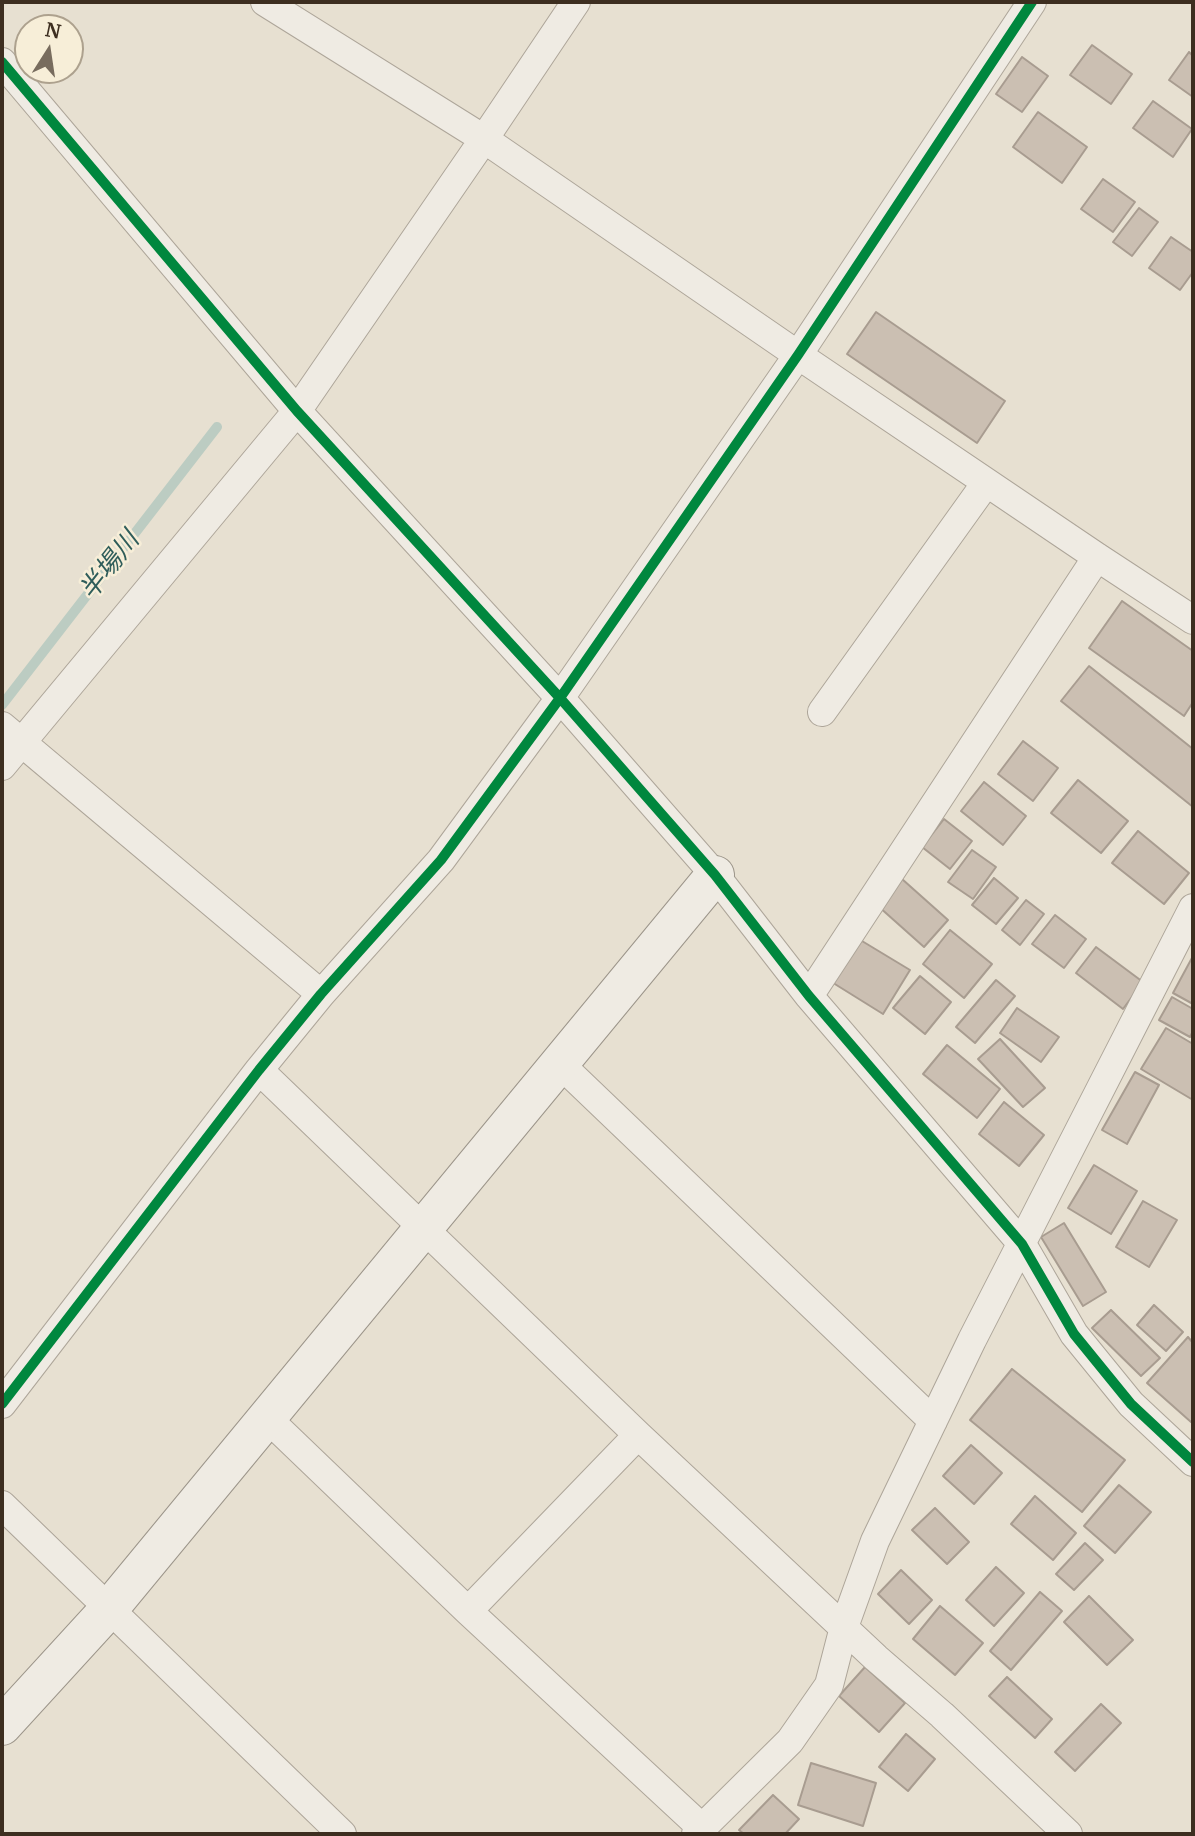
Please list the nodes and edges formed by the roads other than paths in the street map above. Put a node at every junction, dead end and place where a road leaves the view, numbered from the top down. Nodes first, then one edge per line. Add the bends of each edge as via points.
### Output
1 (265, 2) edge
2 (576, 2) edge
3 (1032, 2) edge
4 (2, 62) edge
5 (484, 139) junction
6 (798, 355) junction
7 (297, 411) junction
8 (986, 483) junction
9 (1097, 557) junction
10 (1193, 620) edge
11 (561, 698) junction
12 (822, 712) dead end
13 (11, 734) edge
14 (2, 766) edge
15 (715, 875) junction
16 (1193, 908) edge
17 (321, 994) junction
18 (808, 996) junction
19 (559, 1063) junction
20 (259, 1070) junction
21 (422, 1228) junction
22 (1022, 1244) junction
23 (3, 1401) edge
24 (266, 1417) junction
25 (933, 1421) junction
26 (638, 1435) junction
27 (1193, 1462) edge
28 (2, 1505) edge
29 (108, 1609) junction
30 (468, 1611) junction
31 (845, 1627) junction
32 (2, 1726) edge
33 (699, 1831) edge
34 (342, 1834) edge
35 (1068, 1834) edge

1 - 5 street
2 - 5 street
3 - 6 street
4 - 7 street
5 - 6 street
5 - 7 street
6 - 8 street
6 - 11 street
7 - 11 street
7 - 13 street
8 - 9 street
8 - 12 street
9 - 10 street
9 - 18 street
11 - 15 street
11 - 17 street via 440,860
13 - 14 street
13 - 17 street
15 - 18 street
15 - 19 street
16 - 22 street
17 - 20 street
18 - 22 street
19 - 21 street
19 - 25 street
20 - 21 street
20 - 23 street
21 - 24 street
21 - 26 street
22 - 25 street
22 - 27 street via 1073,1334 1131,1404
24 - 29 street
24 - 30 street
25 - 31 street via 875,1541
26 - 30 street
26 - 31 street
28 - 29 street
29 - 32 street
29 - 34 street
30 - 33 street
31 - 33 street via 829,1685 790,1741
31 - 35 street

